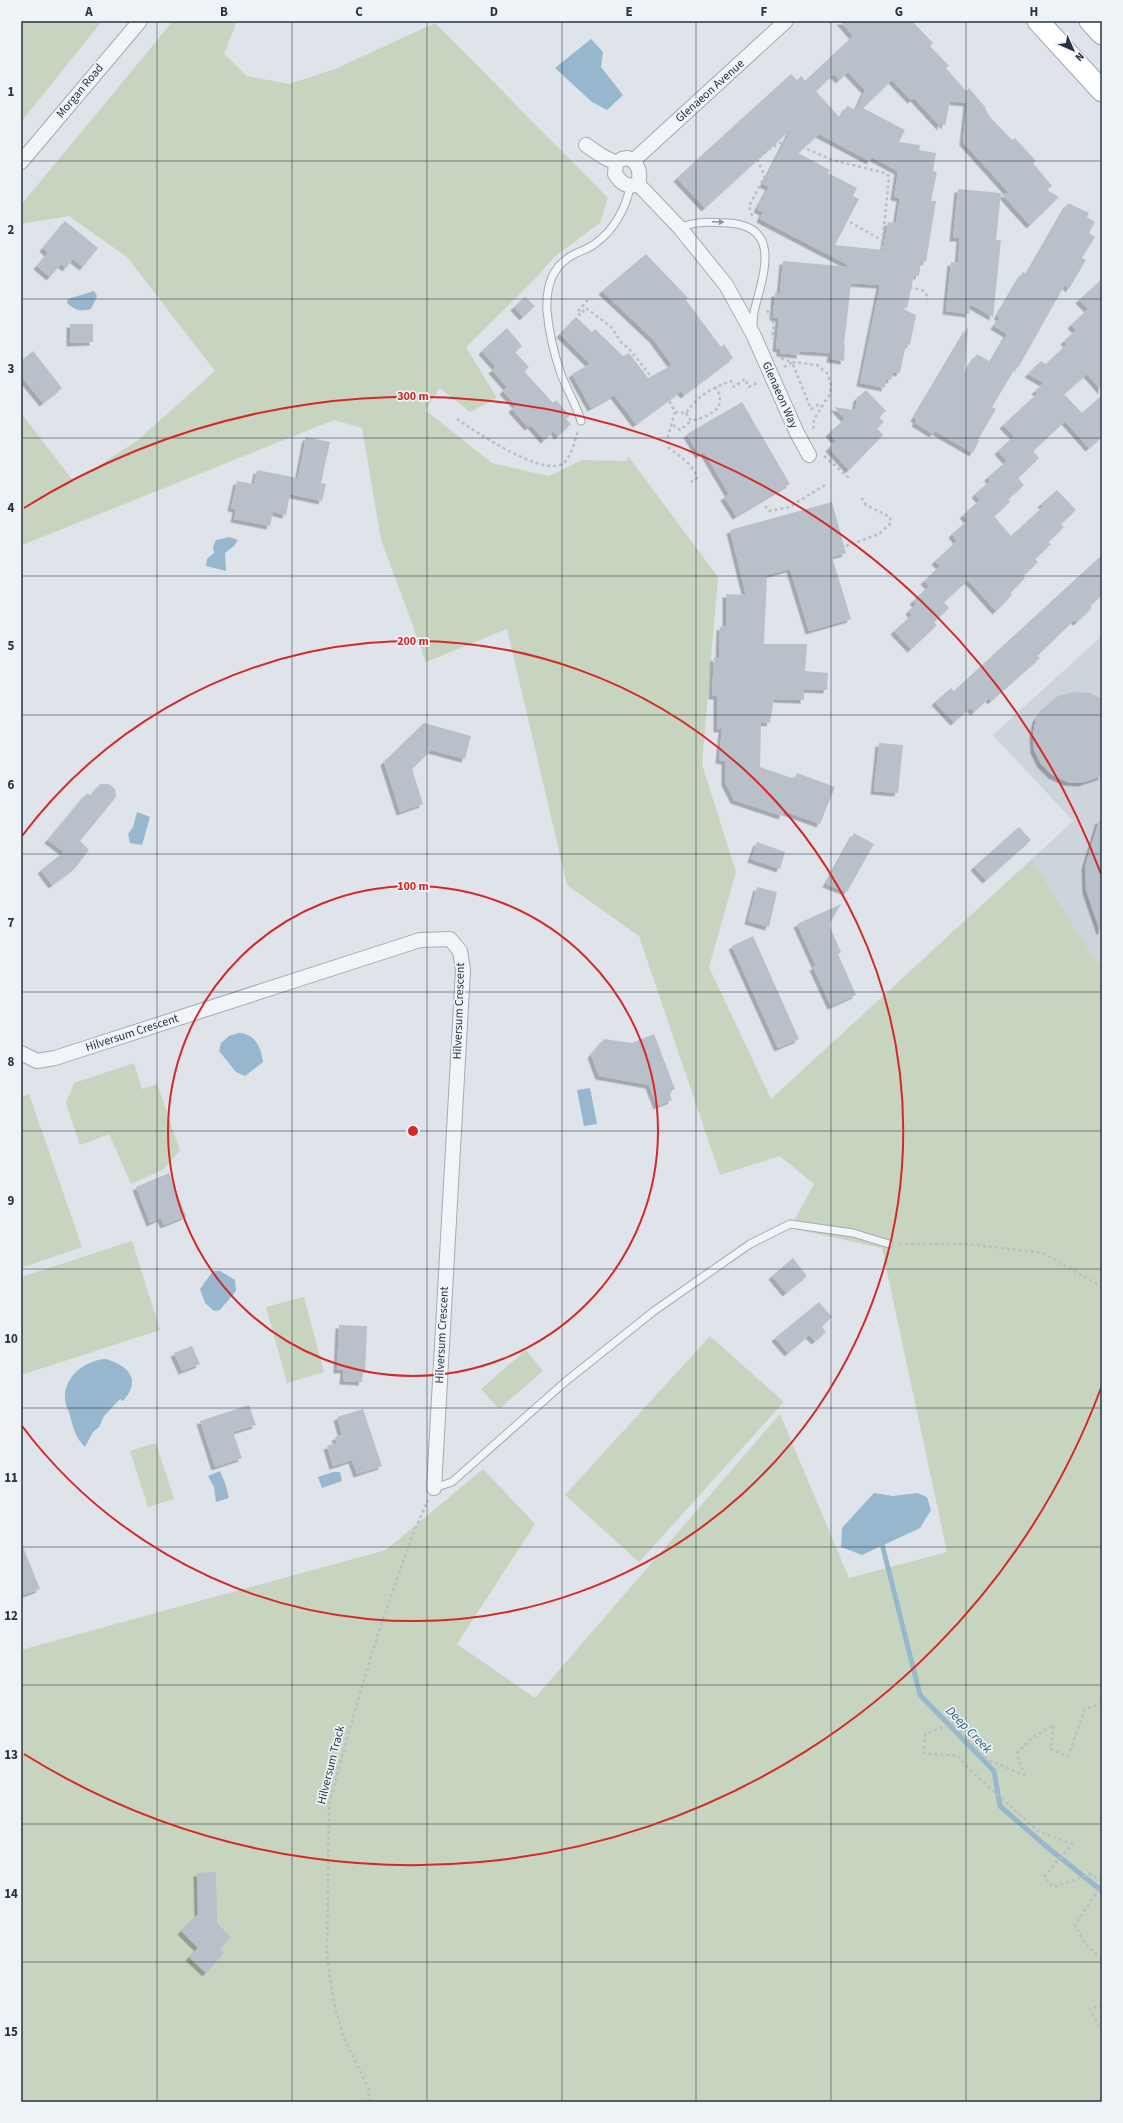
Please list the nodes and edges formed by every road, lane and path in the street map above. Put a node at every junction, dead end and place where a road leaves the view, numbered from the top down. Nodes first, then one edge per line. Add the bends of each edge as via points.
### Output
1 (140, 21) edge
2 (786, 21) edge
3 (1038, 21) edge
4 (1090, 21) edge
5 (1102, 34) edge
6 (1102, 91) edge
7 (586, 145) dead end
8 (633, 160) junction
9 (21, 162) edge
10 (616, 163) junction
11 (634, 185) junction
12 (755, 220) dead end
13 (850, 222) dead end
14 (680, 228) junction
15 (883, 241) junction
16 (588, 300) dead end
17 (928, 300) dead end
18 (765, 307) dead end
19 (753, 334) junction
20 (772, 342) dead end
21 (778, 356) dead end
22 (792, 362) junction
23 (778, 365) dead end
24 (764, 380) dead end
25 (715, 387) junction
26 (821, 407) junction
27 (675, 412) junction
28 (686, 412) junction
29 (457, 419) dead end
30 (582, 421) joint
31 (691, 421) junction
32 (673, 425) junction
33 (812, 435) dead end
34 (814, 453) joint
35 (849, 478) dead end
36 (691, 482) dead end
37 (827, 484) dead end
38 (860, 495) dead end
39 (765, 506) dead end
40 (846, 546) dead end
41 (21, 1053) edge
42 (889, 1244) joint
43 (1102, 1288) edge
44 (434, 1488) junction
45 (1102, 1703) edge
46 (1102, 1881) edge
47 (1102, 1884) edge
48 (1102, 1959) edge
49 (1102, 2005) edge
50 (1102, 2032) edge
51 (369, 2102) edge

1 - 9 street, Morgan Road
2 - 8 street, Glenaeon Avenue
3 - 6 main road
4 - 5 main road
7 - 10 street
8 - 10 street via 622,159
8 - 11 street via 640,176
10 - 11 street via 615,171 621,182
11 - 14 street, Glenaeon Way
11 - 30 lane via 614,224 599,241 568,258 555,271 548,289 547,311 551,339 561,374 575,400
12 - 15 path via 750,213 750,206 765,176 756,160 780,143 790,142 832,160 889,176
13 - 15 path
14 - 19 street, Glenaeon Way via 726,285
14 -> 19 lane, Glenaeon Way via 711,222 735,223 754,230 766,248 766,271 754,313
15 - 17 path via 880,258 885,267 892,270 889,284 922,290
16 - 27 path via 577,312 580,315 586,308 611,327 647,370
18 - 20 path via 774,324
19 - 34 street, Glenaeon Way via 797,433
21 - 22 path
22 - 23 path via 783,367
22 - 26 path via 811,409 819,404
22 - 26 path via 817,365 827,373 831,384 830,394
24 - 25 path via 749,387 745,379 734,387 730,381
25 - 28 path via 697,398
25 - 31 path via 720,395 719,407 703,418
26 - 33 path via 814,419
27 - 28 path
27 - 32 path
28 - 31 path
29 - 30 path via 486,439 548,467 562,465 566,461
31 - 32 path via 680,430
32 - 36 path via 668,436 669,448 690,465 696,474 697,478
34 - 35 path
37 - 39 path via 789,507 769,512
38 - 40 path via 866,506 890,517 891,523 879,534
41 - 44 street, Hilversum Crescent via 37,1061 55,1058 420,940 450,939 460,951 463,970
42 - 43 path via 968,1244 1043,1253
42 - 44 lane via 852,1233 790,1224 750,1244 654,1311 565,1382 452,1482
44 - 51 path, Hilversum Track via 411,1540 378,1634 329,1805 327,1956 333,1999 343,2036 369,2090
45 - 46 path via 1085,1709 1068,1756 1050,1749 1054,1725 1032,1737 1017,1753 1024,1775 988,1760 953,1724 925,1734 924,1753 958,1756 1038,1831 1072,1844 1044,1877 1054,1887 1090,1874
47 - 48 path via 1075,1925 1085,1944
49 - 50 path via 1090,2009

